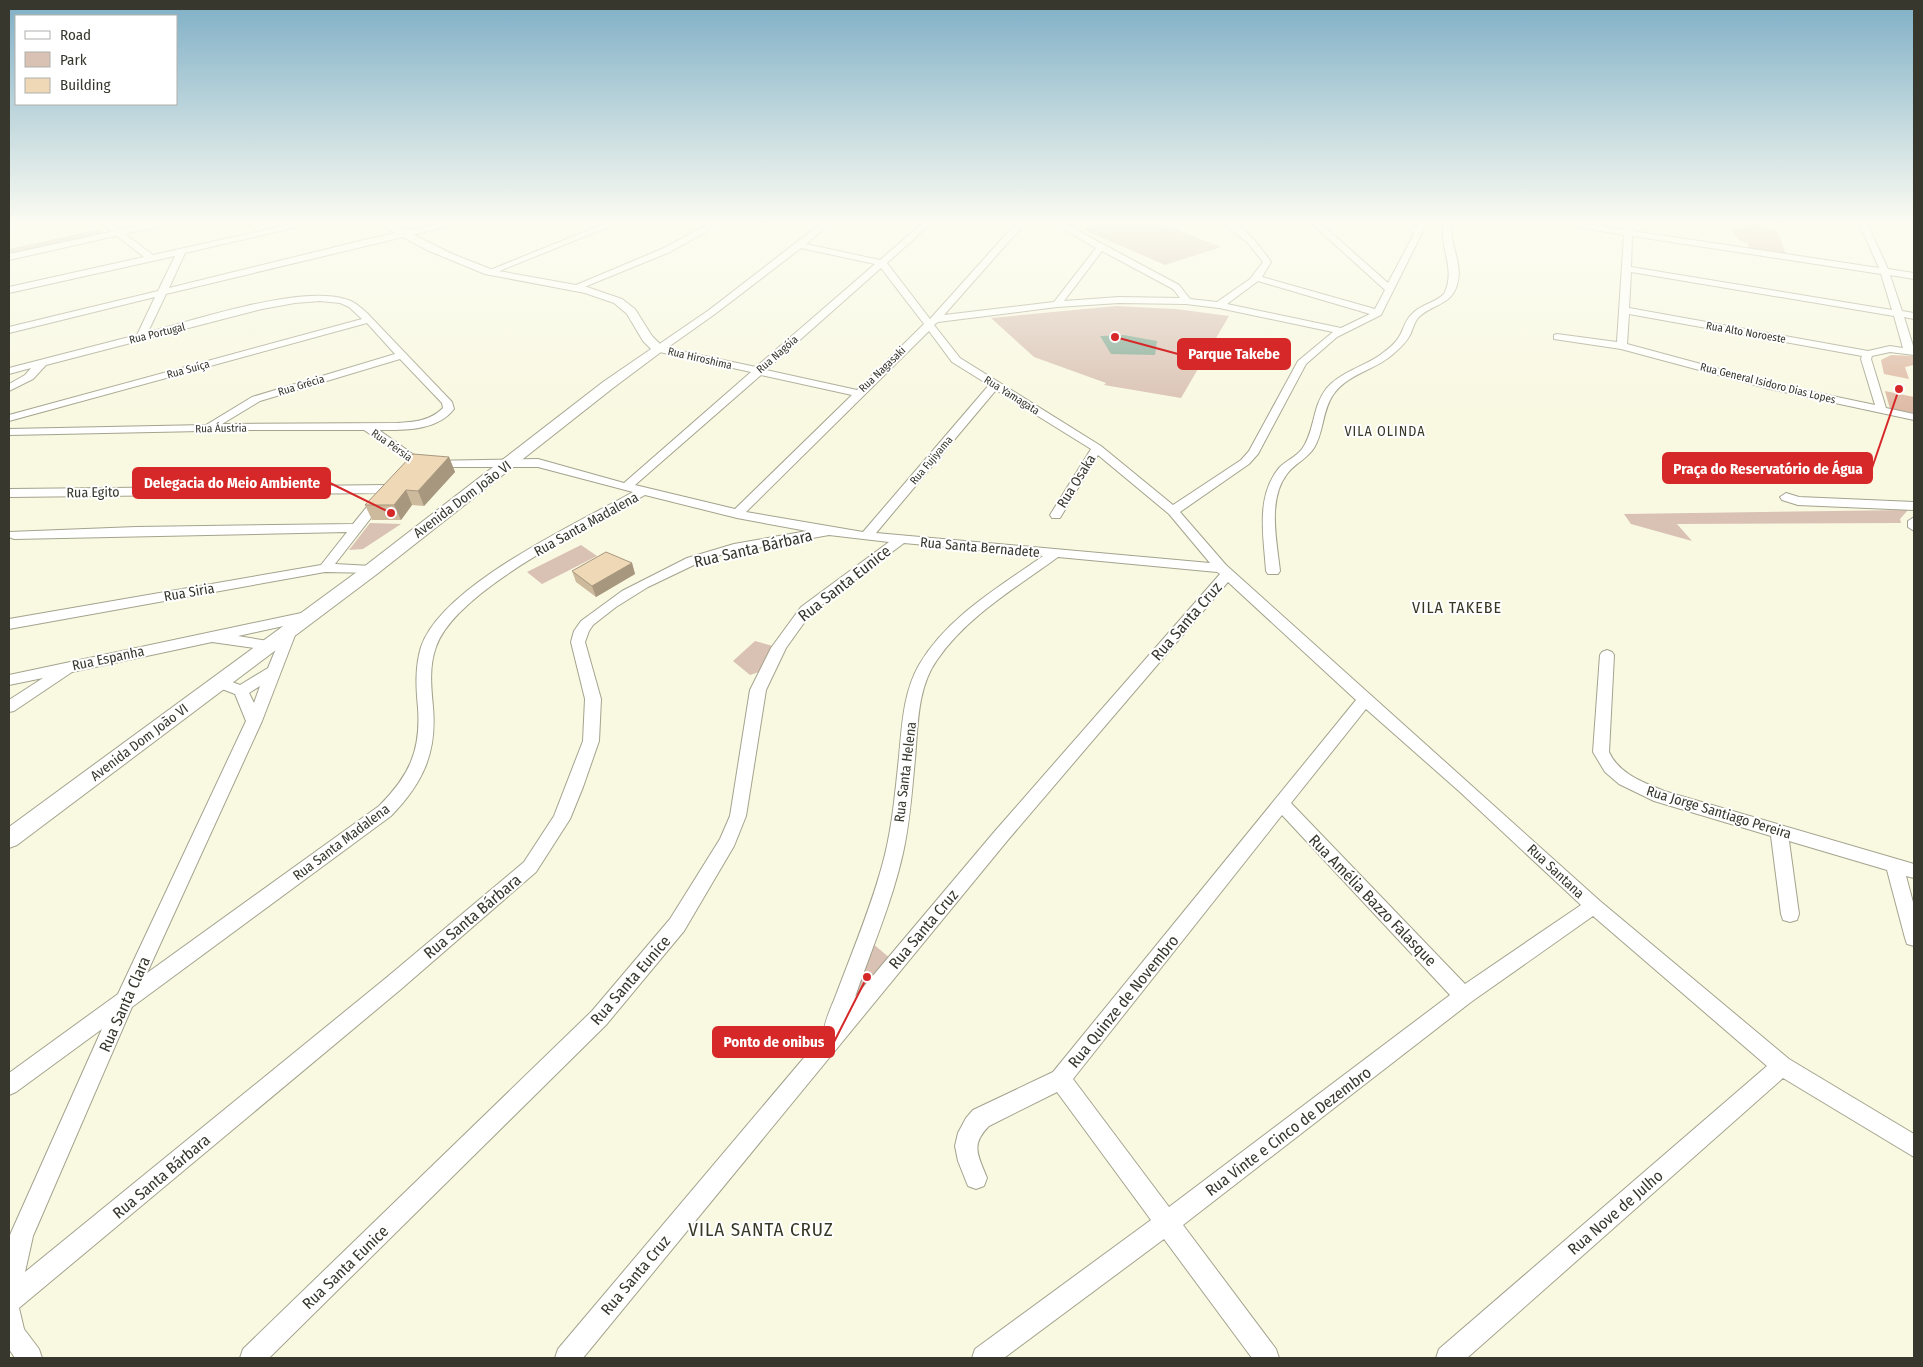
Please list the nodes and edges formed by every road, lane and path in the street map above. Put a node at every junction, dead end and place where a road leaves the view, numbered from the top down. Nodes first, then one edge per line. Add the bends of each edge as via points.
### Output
1 (32, 285) edge
2 (165, 285) edge
3 (198, 285) edge
4 (557, 285) edge
5 (583, 285) edge
6 (747, 285) edge
7 (857, 285) edge
8 (900, 285) edge
9 (959, 285) edge
10 (1072, 285) edge
11 (1172, 285) edge
12 (1247, 285) edge
13 (1280, 285) edge
14 (1384, 285) edge
15 (1391, 285) edge
16 (1452, 285) edge
17 (1625, 285) edge
18 (1724, 285) edge
19 (1889, 285) edge
20 (574, 288) junction
21 (1389, 289) junction
22 (9, 290) edge
23 (161, 294) junction
24 (1186, 301) junction
25 (913, 304) junction
26 (1057, 304) junction
27 (1218, 305) junction
28 (937, 306) junction
29 (1624, 310) junction
30 (1378, 313) junction
31 (1899, 313) junction
32 (962, 315) junction
33 (1914, 316) edge
34 (368, 320) junction
35 (932, 322) junction
36 (9, 330) edge
37 (1343, 331) junction
38 (141, 337) junction
39 (1557, 337) dead end
40 (1622, 346) junction
41 (659, 349) junction
42 (1912, 351) edge
43 (1868, 354) junction
44 (401, 355) junction
45 (42, 363) junction
46 (9, 371) edge
47 (757, 371) junction
48 (995, 384) junction
49 (9, 388) edge
50 (858, 393) junction
51 (1882, 411) junction
52 (1914, 417) edge
53 (9, 418) edge
54 (433, 421) joint
55 (367, 427) junction
56 (208, 428) junction
57 (9, 432) edge
58 (1097, 448) junction
59 (509, 464) junction
60 (413, 466) joint
61 (626, 487) junction
62 (644, 492) junction
63 (9, 493) edge
64 (1786, 497) dead end
65 (1914, 506) edge
66 (1174, 511) junction
67 (737, 514) junction
68 (1056, 515) dead end
69 (1914, 521) edge
70 (1914, 527) edge
71 (355, 528) junction
72 (828, 531) junction
73 (14, 535) dead end
74 (866, 536) junction
75 (900, 540) junction
76 (1054, 554) junction
77 (325, 568) junction
78 (371, 570) junction
79 (1224, 571) junction
80 (1273, 571) dead end
81 (307, 617) junction
82 (9, 624) edge
83 (290, 630) junction
84 (207, 637) junction
85 (270, 645) junction
86 (1607, 655) dead end
87 (74, 665) junction
88 (272, 672) junction
89 (9, 680) edge
90 (220, 682) junction
91 (241, 691) junction
92 (1365, 699) junction
93 (9, 707) edge
94 (254, 721) junction
95 (1282, 804) junction
96 (1779, 832) junction
97 (9, 839) edge
98 (1894, 865) junction
99 (1914, 871) edge
100 (1594, 906) junction
101 (1790, 914) dead end
102 (1914, 938) edge
103 (1464, 996) junction
104 (125, 1000) junction
105 (831, 1040) junction
106 (1782, 1066) junction
107 (1060, 1079) junction
108 (9, 1085) edge
109 (1914, 1146) edge
110 (976, 1178) dead end
111 (1168, 1222) junction
112 (9, 1291) edge
113 (9, 1301) edge
114 (9, 1313) edge
115 (30, 1358) edge
116 (252, 1358) edge
117 (567, 1358) edge
118 (984, 1358) edge
119 (1268, 1358) edge
120 (1448, 1358) edge

1 - 22 street
2 - 23 street
3 - 23 street
4 - 20 street
5 - 20 street
6 - 41 street
7 - 47 street, Rua Nagóia
8 - 25 street, Rua Yamagata
9 - 28 street, Rua Nagasaki
10 - 26 street
11 - 24 street
12 - 27 street
13 - 30 street
14 - 21 street
15 - 21 street
16 - 80 street via 1448,295 1417,313 1403,338 1389,354 1350,375 1330,391 1308,449 1282,472 1275,485 1270,522
17 - 29 street
18 - 31 street
19 - 31 street
20 - 41 street via 602,295 632,310 646,337
21 - 30 street
23 - 36 street
23 - 38 street
24 - 26 street via 1119,300
24 - 27 street
25 - 28 street
25 - 35 street, Rua Yamagata
26 - 32 street
27 - 37 street
28 - 32 street
28 - 35 street, Rua Nagasaki
29 - 40 street
29 - 43 street, Rua Alto Noroeste
30 - 37 street
31 - 33 street
31 - 42 street
32 - 35 street
34 - 38 street, Rua Portugal via 352,305 341,301 289,301
34 - 44 street, Rua Portugal
34 - 53 street, Rua Suíça
35 - 48 street, Rua Yamagata via 956,360
35 - 50 street, Rua Nagasaki
37 - 66 street via 1302,363 1254,452 1245,462
38 - 45 street, Rua Portugal
39 - 40 street, Rua General Isidoro Dias Lopes
40 - 51 street, Rua General Isidoro Dias Lopes via 1770,386
41 - 47 street, Rua Hiroshima
41 - 59 street, Avenida Dom João VI
42 - 43 street via 1890,349
43 - 51 street via 1866,359
44 - 54 street, Rua Portugal via 446,402 449,409
44 - 56 street, Rua Grécia via 256,399
45 - 46 street, Rua Portugal
45 - 49 street via 29,377
47 - 50 street, Rua Hiroshima
47 - 61 street, Rua Nagóia
48 - 58 street, Rua Yamagata
48 - 74 street, Rua Fujiyama
50 - 67 street, Rua Nagasaki
51 - 52 street, Rua General Isidoro Dias Lopes
54 - 55 street, Rua Áustria via 410,426
55 - 56 street, Rua Áustria
55 - 60 street, Rua Pérsia
56 - 57 street, Rua Áustria
58 - 66 street, Rua Yamagata
58 - 68 street, Rua Osaka
59 - 60 street, Rua Santa Bernadete
59 - 61 street, Rua Santa Bernadete via 538,463
59 - 78 street, Avenida Dom João VI
61 - 62 street, Rua Santa Bernadete
62 - 67 street, Rua Santa Bernadete
62 - 104 street, Rua Santa Madalena via 512,565 451,613 438,627 424,660 424,751 403,792 384,811
63 - 71 street, Rua Egito via 392,485
64 - 65 street via 1798,501
66 - 79 street, Rua Yamagata
67 - 72 street, Rua Santa Bernadete
69 - 70 street
71 - 73 street
71 - 77 street
72 - 74 street, Rua Santa Bernadete
72 - 113 street, Rua Santa Bárbara via 705,556 683,564 587,622 578,642 593,699 591,741 562,819 530,867
74 - 75 street, Rua Santa Bernadete
75 - 76 street, Rua Santa Bernadete
75 - 116 street, Rua Santa Eunice via 806,610 784,638 758,690 738,816 728,840 677,925 599,1018
76 - 79 street, Rua Santa Bernadete
76 - 105 street, Rua Santa Helena via 968,617 931,657 913,703 891,866
77 - 78 street, Rua Siria
77 - 82 street, Rua Siria
78 - 81 street, Avenida Dom João VI
79 - 92 street, Rua Santana
79 - 105 street, Rua Santa Cruz
81 - 83 street, Avenida Dom João VI
81 - 84 street, Rua Espanha
83 - 85 street, Avenida Dom João VI
83 - 88 street, Rua Santa Clara
84 - 85 street, Rua Espanha
84 - 87 street, Rua Espanha
85 - 90 street, Avenida Dom João VI
86 - 96 street, Rua Jorge Santiago Pereira via 1600,752 1609,766 1621,778 1660,796
87 - 89 street, Rua Espanha
87 - 93 street
88 - 91 street
88 - 94 street, Rua Santa Clara
90 - 91 street
90 - 97 street, Avenida Dom João VI
91 - 94 street
92 - 95 street, Rua Quinze de Novembro
92 - 100 street, Rua Santana
94 - 104 street, Rua Santa Clara
95 - 103 street, Rua Amélia Bazzo Falasque
95 - 107 street, Rua Quinze de Novembro
96 - 98 street, Rua Jorge Santiago Pereira
96 - 101 street
98 - 99 street, Rua Jorge Santiago Pereira
98 - 102 street
100 - 103 street, Rua Vinte e Cinco de Dezembro
100 - 106 street, Rua Santana
103 - 111 street, Rua Vinte e Cinco de Dezembro
104 - 108 street, Rua Santa Madalena
104 - 112 street, Rua Santa Clara via 22,1235
105 - 117 street, Rua Santa Cruz
106 - 109 street, Rua Santana
106 - 120 street, Rua Nove de Julho
107 - 110 street via 981,1118 972,1126 965,1150
107 - 111 street, Rua Quinze de Novembro
111 - 118 street, Rua Vinte e Cinco de Dezembro
111 - 119 street, Rua Quinze de Novembro
114 - 115 street via 13,1334

